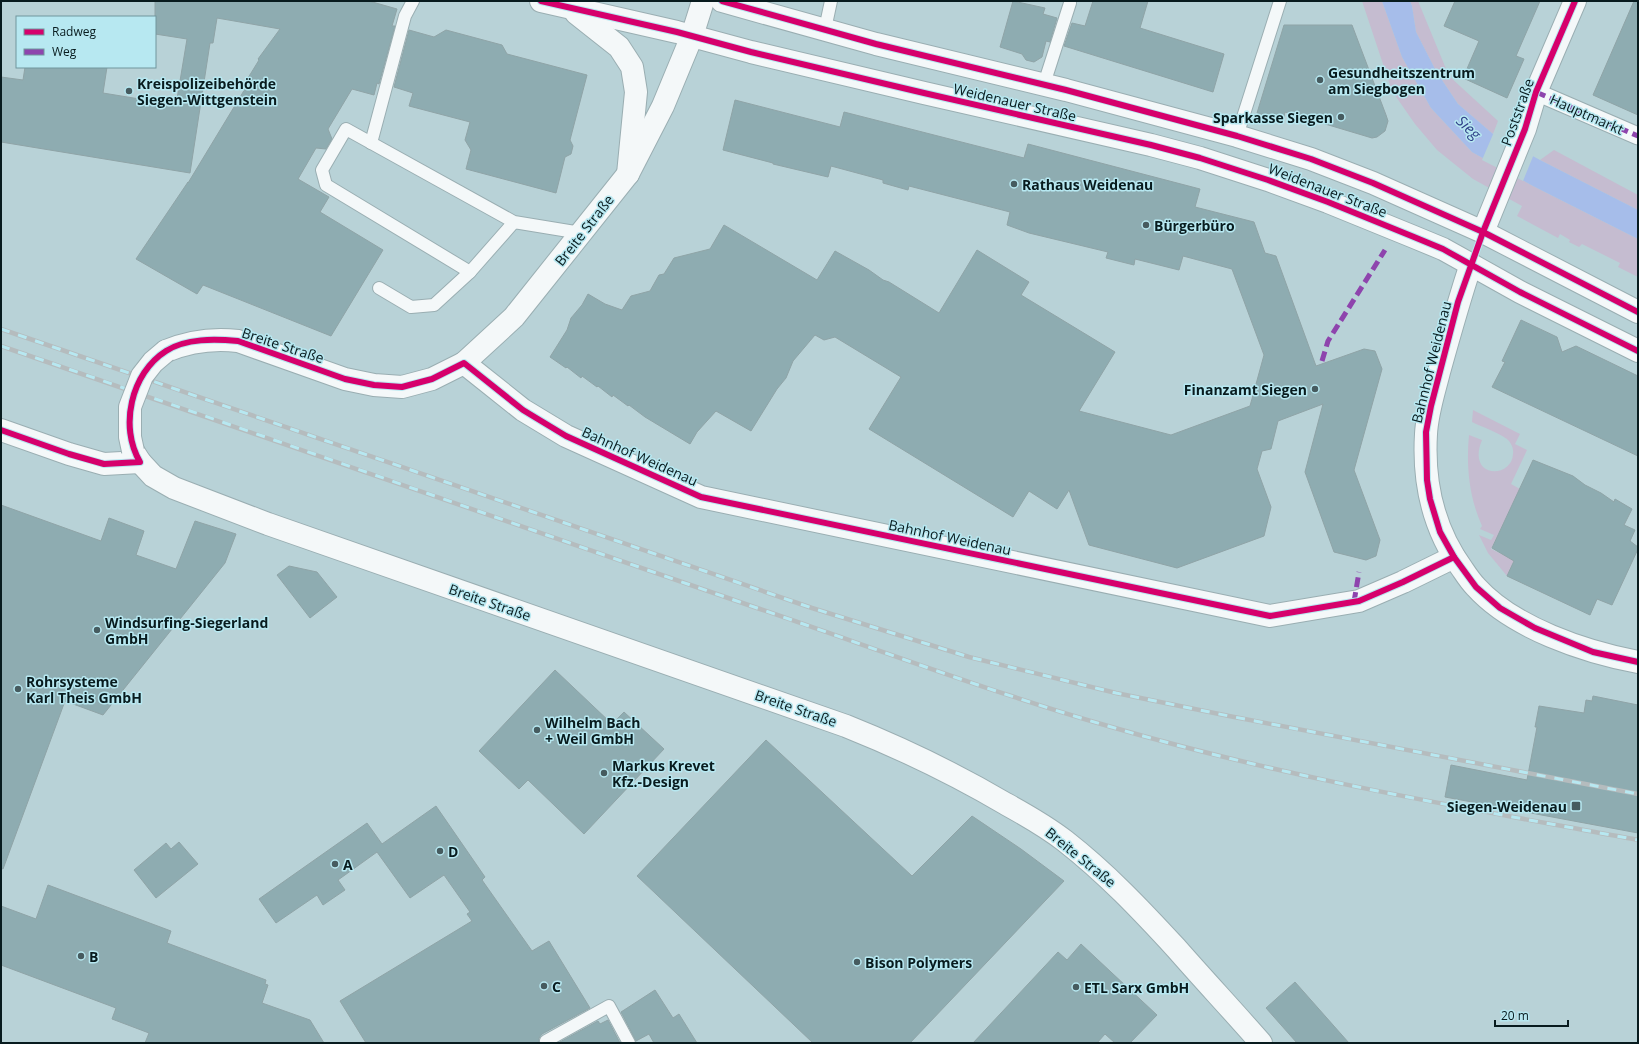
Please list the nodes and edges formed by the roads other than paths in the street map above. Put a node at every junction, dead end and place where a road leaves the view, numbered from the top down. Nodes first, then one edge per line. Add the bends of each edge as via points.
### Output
1 (413, 1) edge
2 (541, 1) edge
3 (703, 1) edge
4 (722, 1) edge
5 (832, 1) edge
6 (1280, 1) edge
7 (1575, 1) edge
8 (1070, 2) dead end
9 (568, 7) junction
10 (825, 29) junction
11 (692, 36) junction
12 (1044, 84) junction
13 (1536, 92) junction
14 (1237, 136) junction
15 (1638, 136) edge
16 (371, 143) junction
17 (628, 174) junction
18 (514, 222) junction
19 (1483, 232) junction
20 (581, 233) junction
21 (1471, 264) junction
22 (470, 272) junction
23 (379, 288) dead end
24 (1638, 312) edge
25 (1638, 351) edge
26 (464, 363) junction
27 (1, 430) edge
28 (136, 456) junction
29 (1454, 557) junction
30 (1638, 662) edge
31 (546, 1042) dead end
32 (629, 1043) edge
33 (1261, 1043) edge

1 - 16 lane via 405,16
2 - 9 street, Weidenauer Straße
3 - 11 street, Breite Straße
4 - 10 street, Weidenauer Straße
5 - 10 lane
6 - 14 lane
7 - 13 street, Poststraße
8 - 12 lane
9 - 11 street, Weidenauer Straße
9 - 17 street via 619,47 632,67 636,92
10 - 12 street, Weidenauer Straße via 876,44
11 - 17 street, Breite Straße via 663,106
11 - 21 street, Weidenauer Straße via 1200,158 1328,202 1414,237
12 - 14 street, Weidenauer Straße
13 - 15 street, Hauptmarkt
13 - 19 street, Poststraße
14 - 19 street, Weidenauer Straße via 1311,159 1373,183
16 - 18 lane
16 - 22 lane via 346,129 322,170 326,185
17 - 20 street, Breite Straße
18 - 20 lane
18 - 22 lane
19 - 21 street
19 - 24 street, Weidenauer Straße
20 - 26 street, Breite Straße via 514,317
21 - 25 street, Weidenauer Straße via 1520,292
21 - 29 street, Bahnhof Weidenau via 1448,340 1426,432 1426,474 1430,499 1440,532
22 - 23 lane via 434,305 411,307
26 - 28 street, Breite Straße, bridge via 432,379 402,387 345,379 238,341 219,339 182,344 166,351 142,376 130,406 130,437
26 - 29 street, Bahnhof Weidenau via 523,410 566,436 701,497 1270,616 1359,601
27 - 28 street via 104,464
28 - 33 street, Breite Straße via 153,476 181,491 268,524 846,726 896,746 951,773 1064,840 1111,880
29 - 30 street, Bahnhof Weidenau via 1476,587 1500,608 1535,628 1593,652
31 - 32 lane via 609,1006

